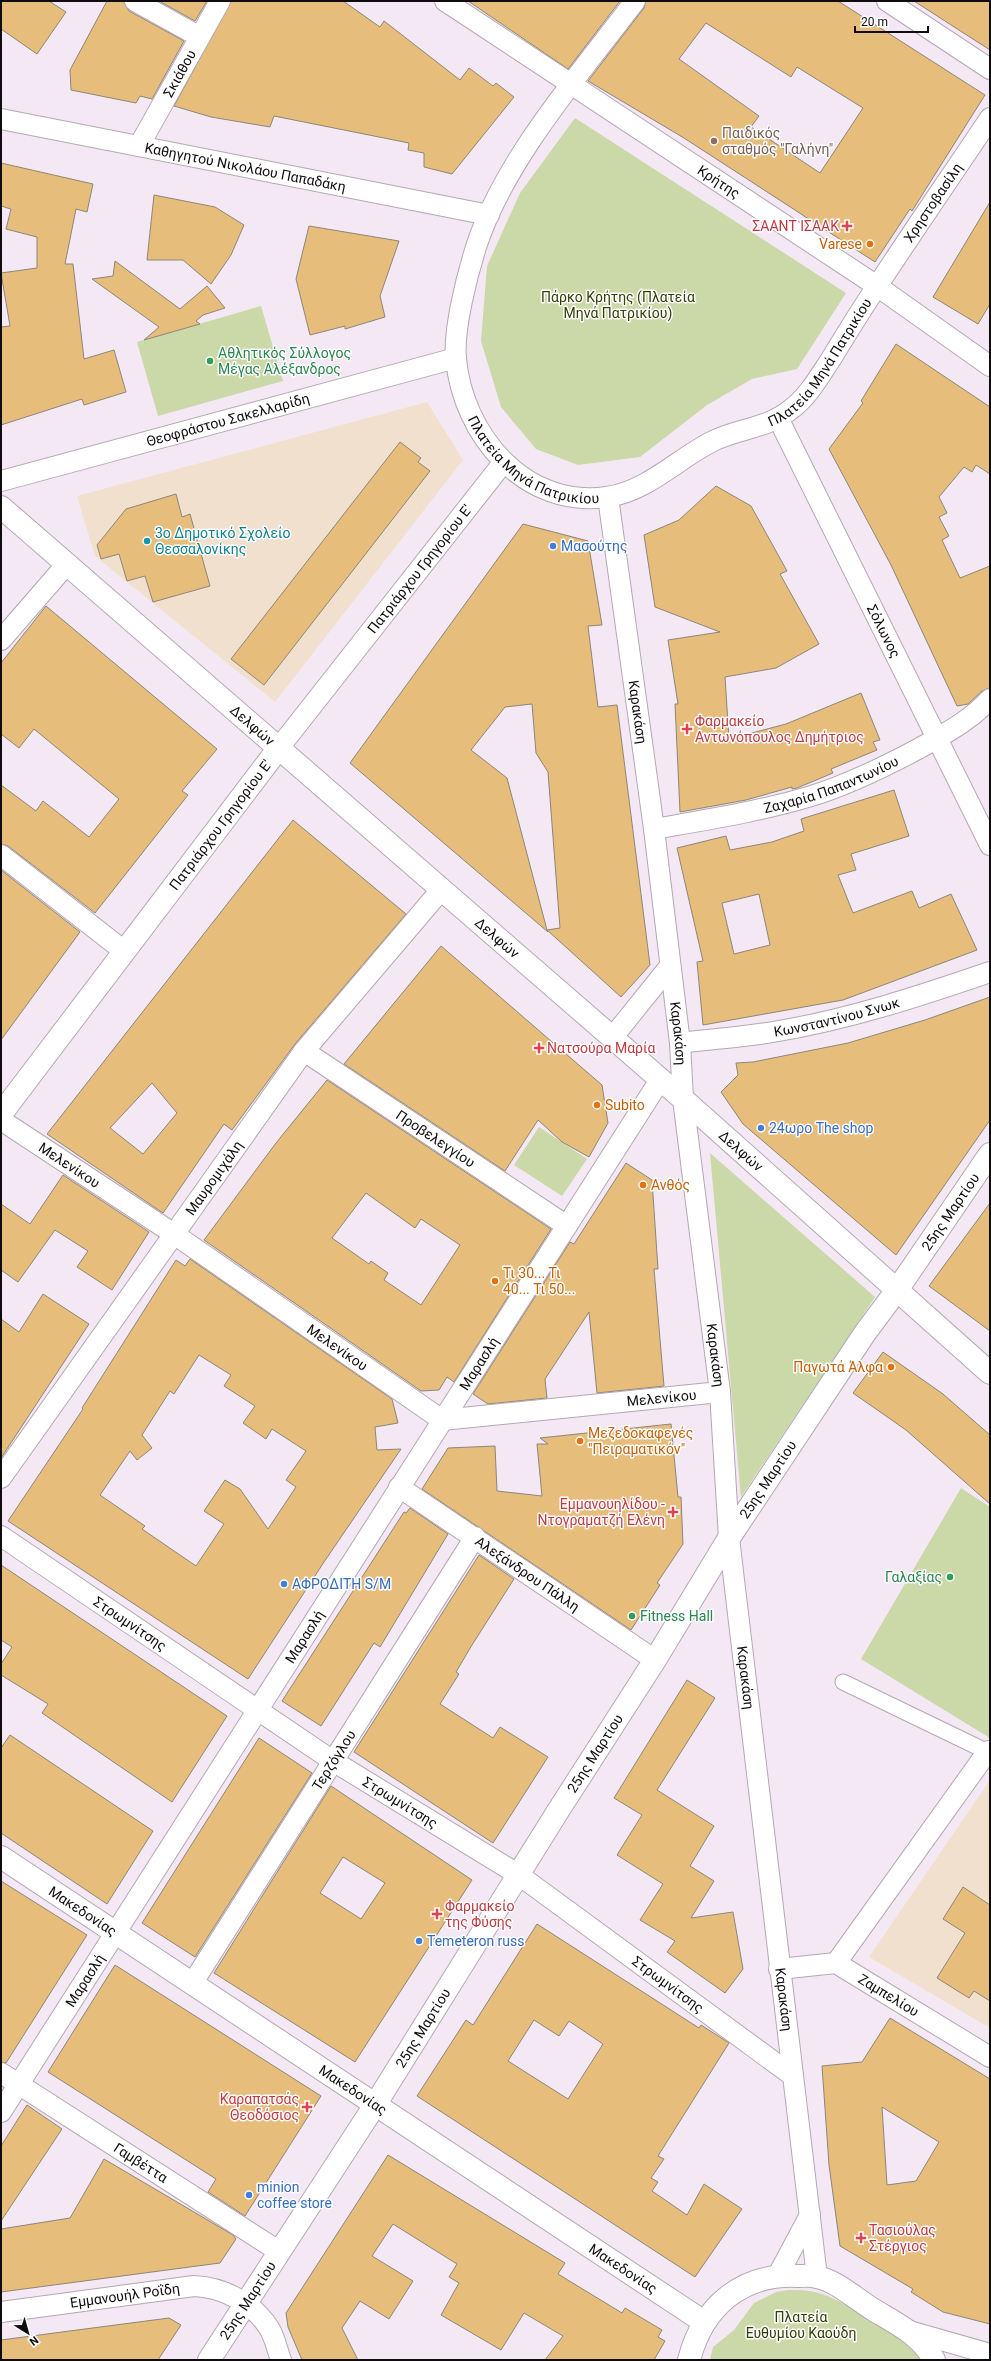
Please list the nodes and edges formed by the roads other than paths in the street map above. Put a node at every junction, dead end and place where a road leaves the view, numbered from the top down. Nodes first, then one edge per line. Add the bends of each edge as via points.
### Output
1 (135, 1) edge
2 (220, 1) edge
3 (445, 1) edge
4 (635, 1) edge
5 (887, 1) edge
6 (200, 37) junction
7 (990, 69) edge
8 (572, 86) junction
9 (990, 118) edge
10 (1, 119) edge
11 (139, 146) junction
12 (489, 216) junction
13 (877, 286) junction
14 (456, 358) junction
15 (990, 366) edge
16 (778, 418) junction
17 (503, 462) junction
18 (1, 481) edge
19 (608, 497) junction
20 (1, 507) edge
21 (66, 565) junction
22 (1, 640) edge
23 (990, 699) edge
24 (937, 738) junction
25 (278, 749) junction
26 (654, 829) junction
27 (990, 845) edge
28 (1, 855) edge
29 (441, 890) junction
30 (124, 951) junction
31 (670, 966) junction
32 (990, 972) edge
33 (612, 1038) junction
34 (680, 1043) junction
35 (304, 1051) junction
36 (660, 1080) junction
37 (683, 1098) junction
38 (1, 1114) edge
39 (1, 1120) edge
40 (990, 1154) edge
41 (567, 1226) junction
42 (174, 1234) junction
43 (897, 1290) junction
44 (990, 1373) edge
45 (720, 1392) junction
46 (442, 1420) junction
47 (1, 1478) edge
48 (400, 1487) junction
49 (1, 1536) edge
50 (475, 1537) junction
51 (729, 1538) junction
52 (655, 1660) junction
53 (843, 1682) dead end
54 (258, 1710) junction
55 (989, 1752) edge
56 (333, 1761) junction
57 (1, 1857) edge
58 (519, 1875) junction
59 (115, 1933) junction
60 (836, 1963) junction
61 (780, 1969) junction
62 (192, 1984) junction
63 (990, 2057) edge
64 (1, 2074) edge
65 (793, 2076) junction
66 (19, 2085) junction
67 (375, 2105) junction
68 (1, 2112) edge
69 (810, 2215) junction
70 (280, 2252) junction
71 (778, 2275) junction
72 (817, 2277) junction
73 (245, 2304) junction
74 (1, 2312) edge
75 (704, 2322) junction
76 (905, 2330) junction
77 (973, 2355) edge
78 (209, 2360) edge
79 (281, 2360) edge
80 (689, 2360) edge
81 (934, 2360) edge

1 - 6 street
2 - 6 street, Σκιάθου
3 - 8 street, Κρήτης
4 - 8 street, Πλατεία Μηνά Πατρικίου
5 - 7 street
6 - 11 street, Σκιάθου
8 - 12 street, Πλατεία Μηνά Πατρικίου via 515,165
8 - 13 street, Κρήτης
9 - 13 street, Χρηστοβασίλη
10 - 11 street, Καθηγητού Νικολάου Παπαδάκη
11 - 12 street, Καθηγητού Νικολάου Παπαδάκη
12 - 14 street, Πλατεία Μηνά Πατρικίου via 476,247 469,276 459,320
13 - 15 street, Κρήτης
13 - 16 street, Πλατεία Μηνά Πατρικίου via 807,395
14 - 17 street, Πλατεία Μηνά Πατρικίου via 474,419 487,444
14 - 18 street, Θεοφράστου Σακελλαρίδη
16 - 19 street, Πλατεία Μηνά Πατρικίου via 711,442 660,476
16 - 24 street, Σόλωνος
17 - 19 street, Πλατεία Μηνά Πατρικίου via 522,478 544,488 574,498
17 - 25 street, Πατριάρχου Γρηγορίου Ε'
19 - 26 street, Καρακάση
20 - 21 main road, Δελφών
21 - 22 street
21 - 25 main road, Δελφών
23 - 24 street, Ζαχαρία Παπαντωνίου via 964,722
24 - 26 street, Ζαχαρία Παπαντωνίου via 886,766 809,797 738,815
24 - 27 street, Σόλωνος
25 - 29 main road, Δελφών
25 - 30 main road, Πατριάρχου Γρηγορίου Ε'
26 - 31 street, Καρακάση
28 - 30 street
29 - 33 main road, Δελφών
29 - 35 street, Μαυρομιχάλη
30 - 38 main road, Πατριάρχου Γρηγορίου Ε'
31 - 33 street
31 - 34 street, Καρακάση
32 - 34 street, Κωνσταντίνου Σνωκ via 944,988 814,1024 773,1032
33 - 36 main road, Δελφών
34 - 37 street, Καρακάση
35 - 41 street, Προβελεγγίου
35 - 42 street, Μαυρομιχάλη
36 - 37 main road, Δελφών
36 - 41 street, Μαρασλή
37 - 43 main road, Δελφών
37 - 45 street, Καρακάση
39 - 42 street, Μελενίκου
40 - 43 main road, 25ης Μαρτίου
41 - 46 street, Μαρασλή
42 - 46 street, Μελενίκου
42 - 47 street, Μαυρομιχάλη
43 - 44 main road, Δελφών
43 - 51 main road, 25ης Μαρτίου via 865,1333
45 - 46 street, Μελενίκου
45 - 51 street, Καρακάση
46 - 48 street, Μαρασλή
48 - 50 street, Αλεξάνδρου Πάλλη
48 - 54 street, Μαρασλή
49 - 54 street, Στρωμνίτσης
50 - 52 street, Αλεξάνδρου Πάλλη
50 - 56 street, Τερζόγλου
51 - 52 main road, 25ης Μαρτίου
51 - 61 street, Καρακάση
52 - 58 main road, 25ης Μαρτίου
53 - 55 street
54 - 56 street, Στρωμνίτσης
54 - 59 street, Μαρασλή
55 - 60 street
56 - 58 street, Στρωμνίτσης
56 - 62 street, Τερζόγλου
57 - 59 main road, Μακεδονίας
58 - 65 street, Στρωμνίτσης
58 - 67 main road, 25ης Μαρτίου
59 - 62 main road, Μακεδονίας
59 - 66 street, Μαρασλή
60 - 61 street
60 - 63 street, Ζαμπελίου
61 - 65 street, Καρακάση
62 - 67 main road, Μακεδονίας
64 - 66 street, Γαμβέττα
65 - 69 street, Καρακάση
66 - 68 street, Μαρασλή
66 - 70 street, Γαμβέττα
67 - 70 main road, 25ης Μαρτίου
67 - 75 main road, Μακεδονίας
69 - 71 street
69 - 72 street, Καρακάση
70 - 73 main road, 25ης Μαρτίου
71 - 72 main road
71 - 75 main road via 759,2279 740,2288 722,2300
72 - 76 main road via 842,2289
73 - 74 street, Εμμανουήλ Ροΐδη via 223,2291 208,2286 194,2286
73 - 78 main road, 25ης Μαρτίου
73 - 79 street via 269,2329
75 - 80 main road via 693,2344
76 - 77 street
76 - 81 main road via 924,2345

